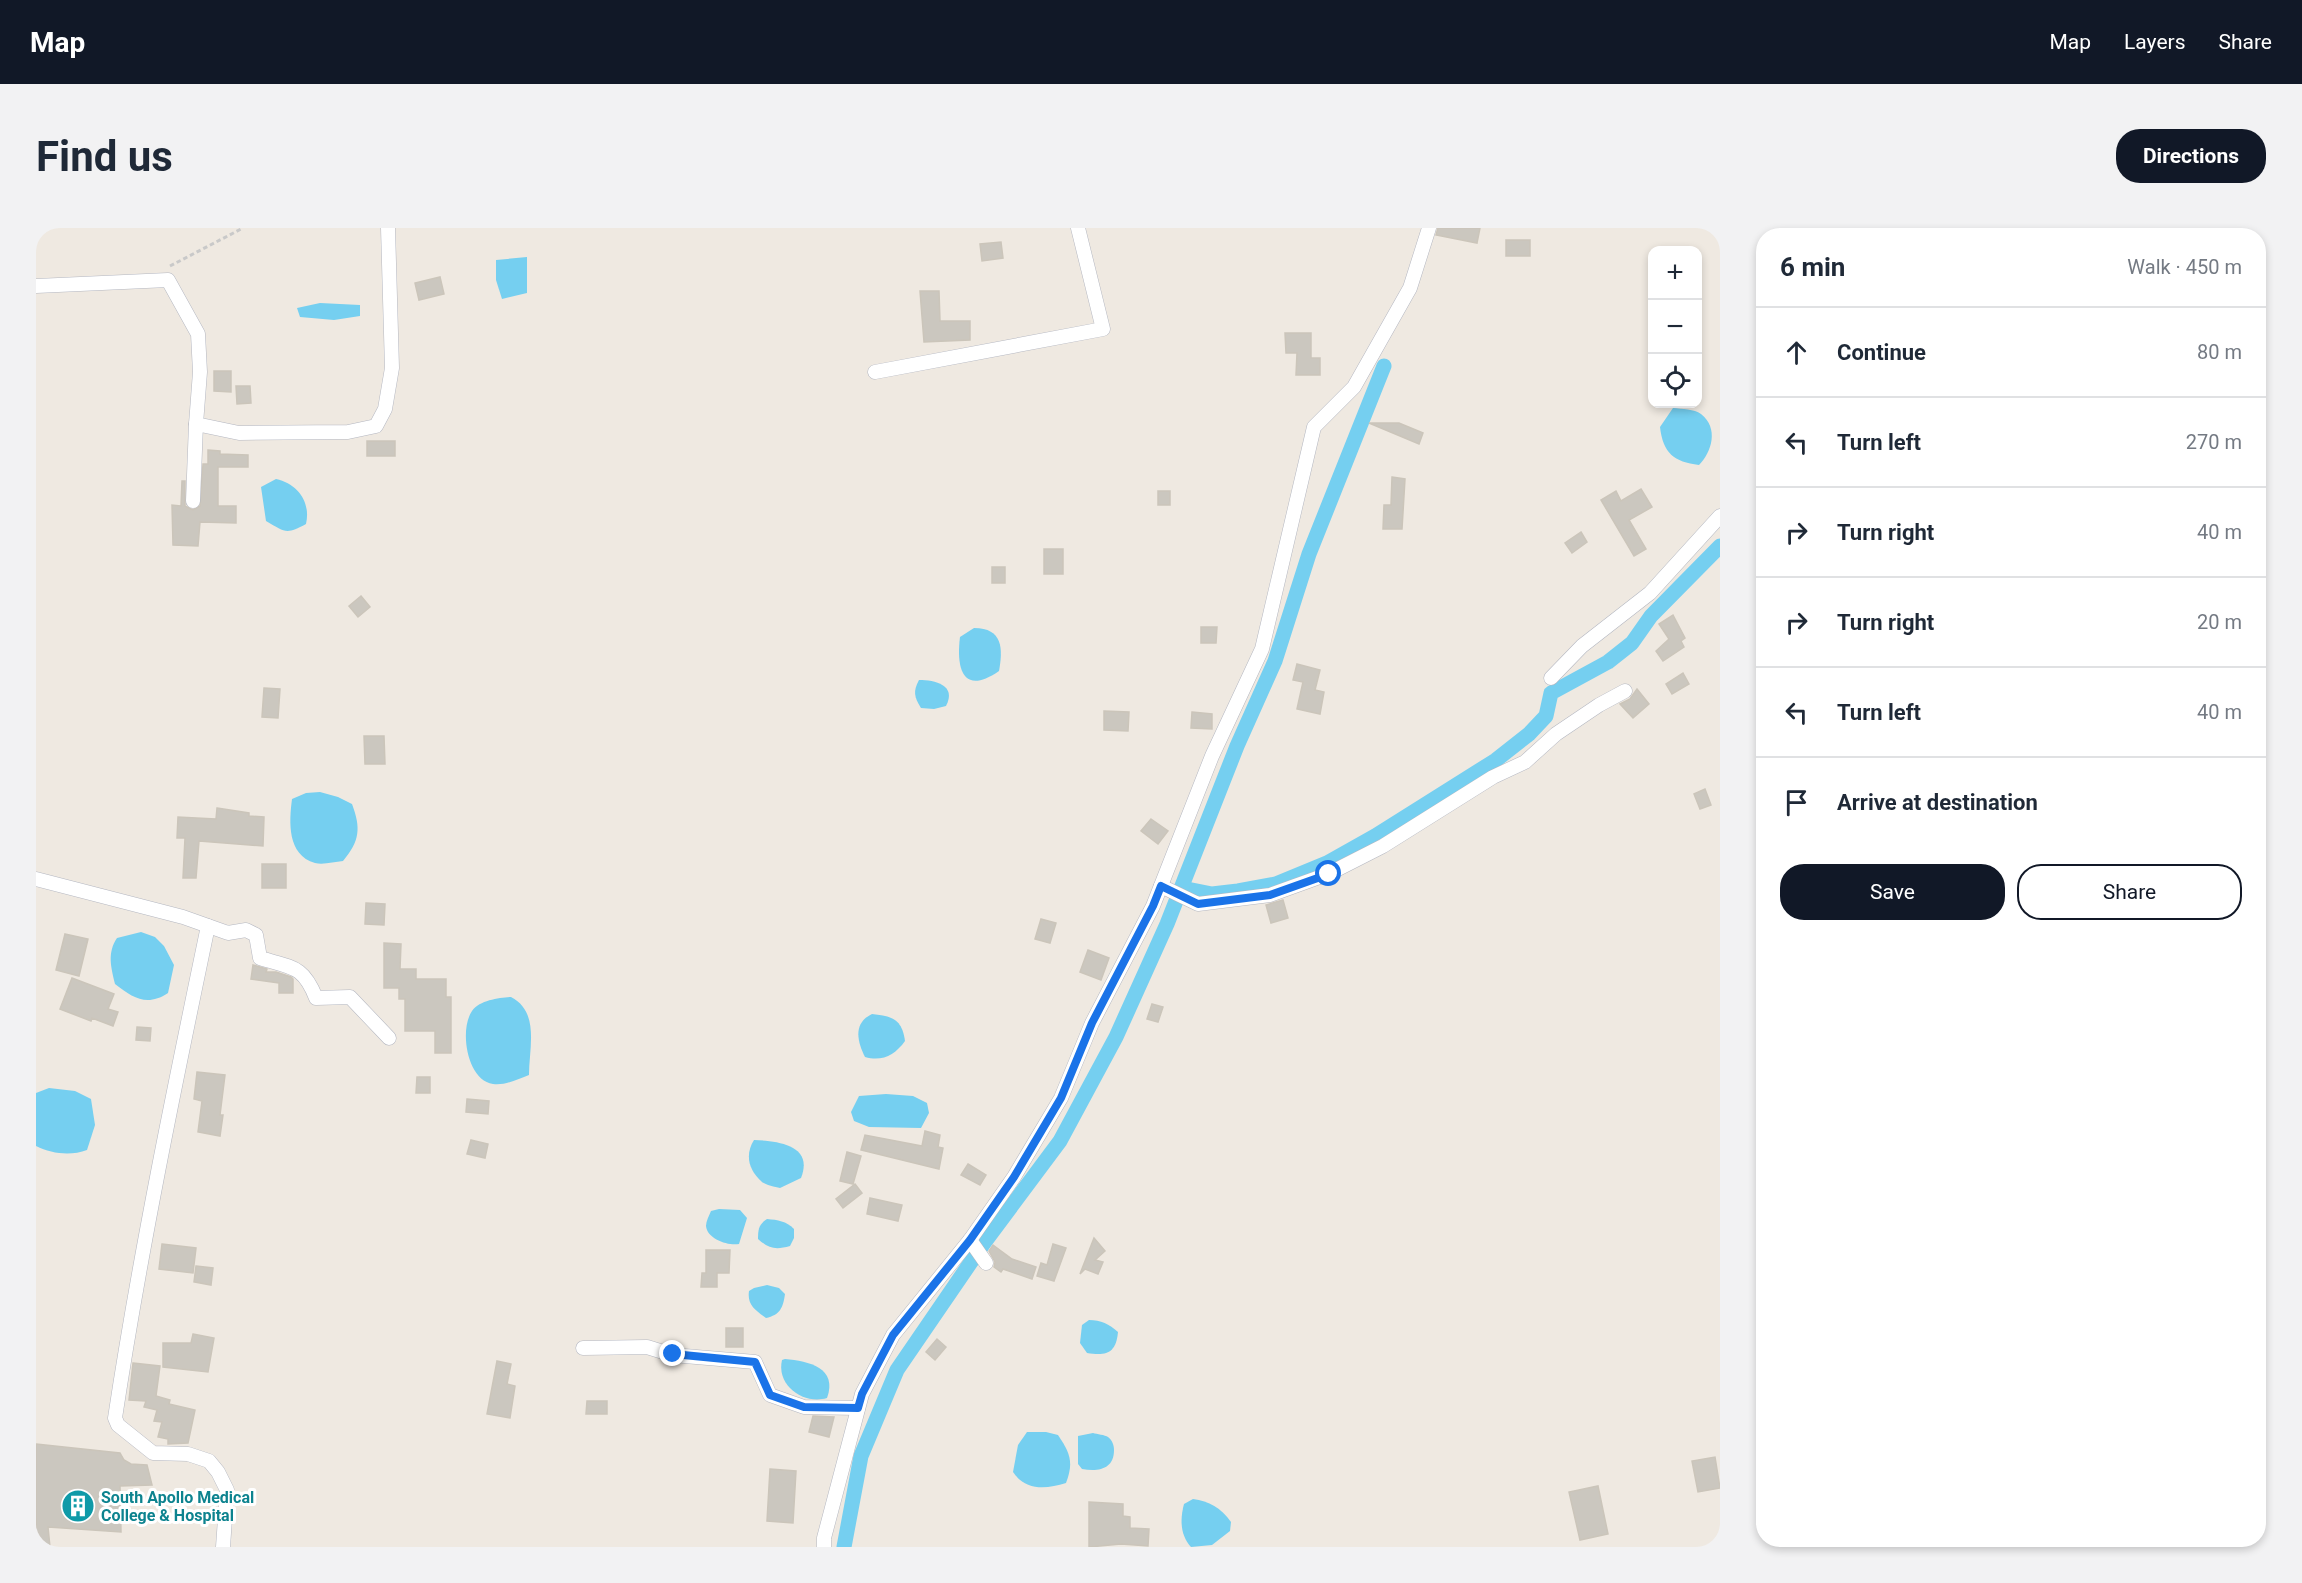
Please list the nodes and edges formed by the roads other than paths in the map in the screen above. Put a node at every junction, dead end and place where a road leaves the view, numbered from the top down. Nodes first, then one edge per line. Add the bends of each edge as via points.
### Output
1 (388, 228) edge
2 (1078, 228) edge
3 (1429, 228) edge
4 (36, 286) edge
5 (875, 372) dead end
6 (196, 424) junction
7 (193, 501) dead end
8 (1720, 516) edge
9 (1551, 678) dead end
10 (1625, 691) dead end
11 (36, 879) edge
12 (1161, 886) junction
13 (208, 926) junction
14 (389, 1038) dead end
15 (970, 1240) junction
16 (986, 1263) dead end
17 (583, 1348) dead end
18 (858, 1408) junction
19 (223, 1547) edge
20 (824, 1547) edge

1 - 6 street via 392,368 385,409 376,426 348,432 239,433
2 - 5 street via 1103,329
3 - 12 street via 1410,288 1354,387 1314,427 1263,649 1212,756
4 - 6 street via 168,280 198,334
6 - 7 street
8 - 9 street via 1650,593 1582,646
10 - 12 street via 1556,734 1525,762 1329,874 1270,895 1198,904
11 - 13 street
12 - 15 street via 1092,1023 1061,1098 1014,1177
13 - 14 street via 228,933 246,930 256,935 260,958 300,971 309,980 316,998 350,997
13 - 19 street via 160,1155 115,1418 118,1425 153,1453 188,1454 209,1461 227,1490
15 - 16 street
15 - 18 street via 893,1335
17 - 18 street via 647,1347 673,1354 755,1362 770,1395 804,1407
18 - 20 street

